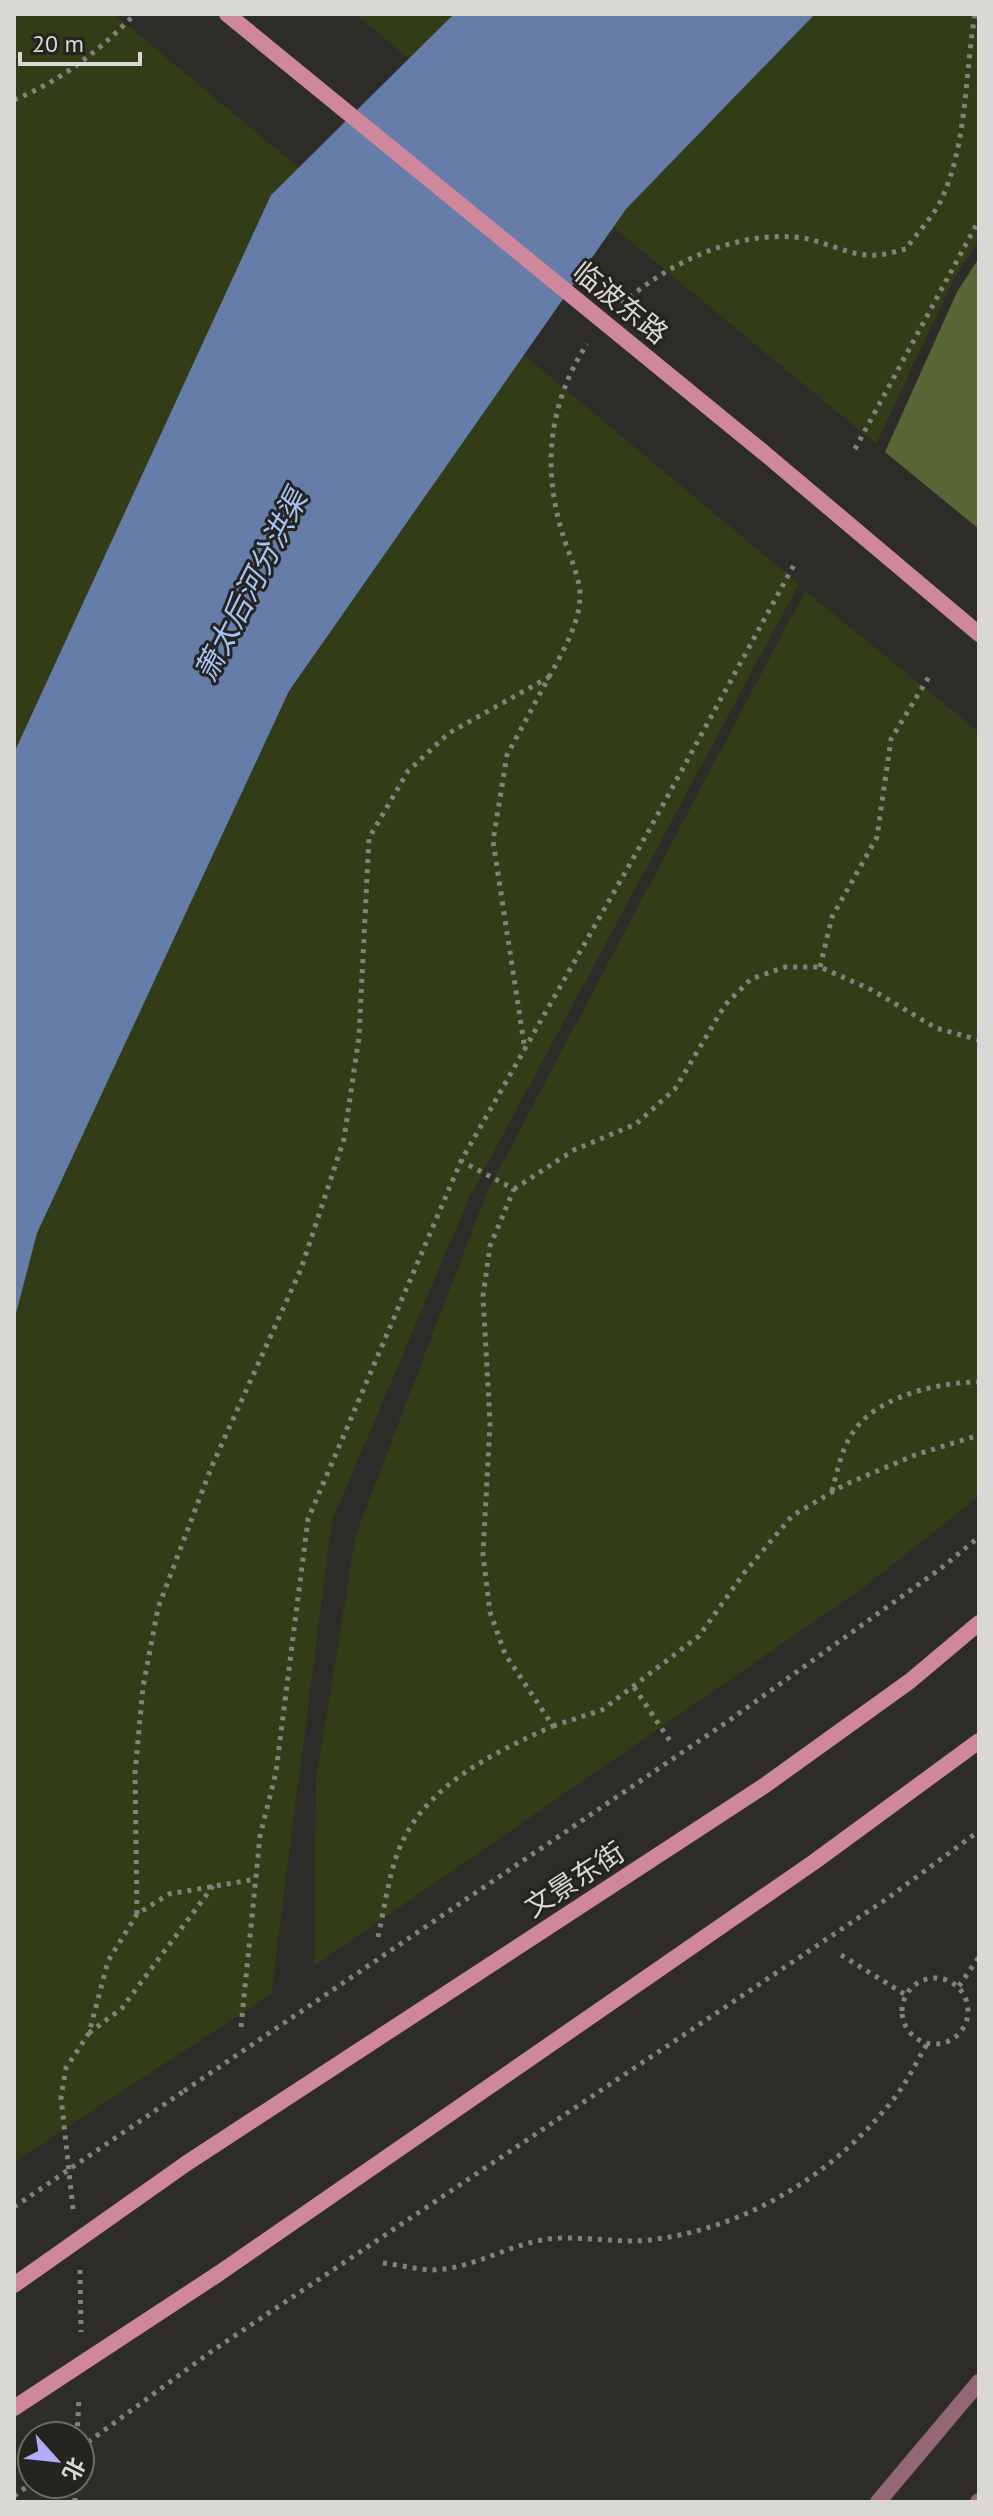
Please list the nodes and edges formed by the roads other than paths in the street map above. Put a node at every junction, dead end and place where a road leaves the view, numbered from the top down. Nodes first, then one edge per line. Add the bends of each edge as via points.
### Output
1 (227, 14) edge
2 (979, 634) edge
3 (979, 1623) edge
4 (979, 1741) edge
5 (14, 2285) edge
6 (979, 2382) edge
7 (14, 2408) edge
8 (878, 2502) edge

1 - 2 main road, 临波东路, bridge
3 - 5 main road, 文景东街, bridge via 910,1681 764,1786 187,2163
4 - 7 main road, bridge via 814,1862 218,2274
6 - 8 lane

